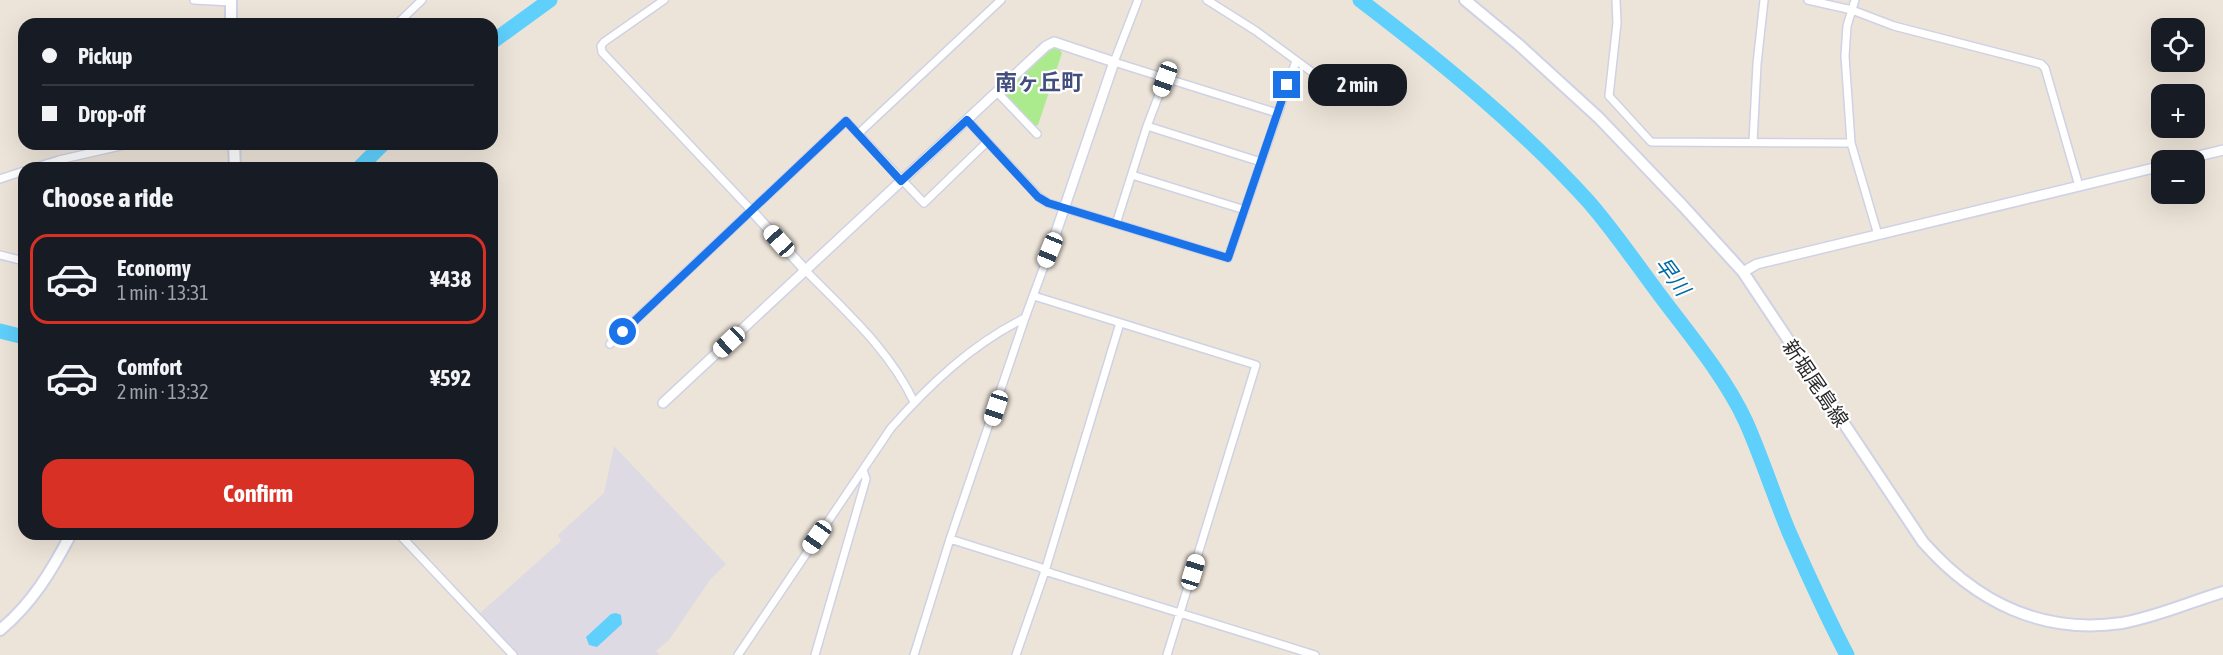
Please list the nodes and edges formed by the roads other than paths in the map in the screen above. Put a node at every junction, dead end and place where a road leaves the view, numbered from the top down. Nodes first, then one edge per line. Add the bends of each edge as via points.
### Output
1 (197, 0) edge
2 (422, 0) edge
3 (664, 0) edge
4 (1001, 0) edge
5 (1138, 0) edge
6 (1207, 0) edge
7 (1465, 0) edge
8 (1616, 0) edge
9 (1764, 0) edge
10 (1808, 0) edge
11 (1856, 0) edge
12 (231, 1) edge
13 (1852, 10) junction
14 (231, 18) edge
15 (404, 18) edge
16 (1296, 61) junction
17 (1114, 62) junction
18 (1312, 72) dead end
19 (1165, 79) junction
20 (998, 92) junction
21 (1277, 113) junction
22 (967, 120) junction
23 (1147, 126) junction
24 (858, 134) junction
25 (1037, 134) dead end
26 (987, 142) junction
27 (1753, 142) junction
28 (1851, 143) junction
29 (101, 150) edge
30 (2223, 150) edge
31 (2205, 154) edge
32 (52, 162) edge
33 (1261, 162) junction
34 (2151, 169) edge
35 (18, 173) edge
36 (1132, 176) junction
37 (0, 179) edge
38 (901, 181) junction
39 (2079, 186) junction
40 (1064, 208) junction
41 (1245, 210) junction
42 (752, 211) junction
43 (1116, 224) junction
44 (1878, 235) junction
45 (1050, 250) joint
46 (0, 255) edge
47 (18, 260) edge
48 (806, 270) junction
49 (1743, 272) junction
50 (1034, 296) junction
51 (1025, 318) junction
52 (1120, 323) junction
53 (610, 344) dead end
54 (914, 402) junction
55 (663, 403) dead end
56 (863, 470) junction
57 (950, 539) junction
58 (68, 540) edge
59 (405, 540) edge
60 (1045, 571) junction
61 (2223, 592) edge
62 (1181, 613) junction
63 (0, 630) edge
64 (513, 655) edge
65 (738, 655) edge
66 (815, 655) edge
67 (914, 655) edge
68 (1016, 655) edge
69 (1167, 655) edge
70 (1315, 655) edge

1 - 12 street
2 - 15 street
3 - 42 street via 604,42 602,52
4 - 24 street
5 - 17 street
6 - 16 street
7 - 49 main road, 新堀尾島線 via 1599,118
8 - 27 street via 1610,96 1651,142
9 - 27 street
10 - 13 street
11 - 13 street
12 - 14 main road
13 - 28 street via 1845,56
13 - 39 street via 1894,26 2041,64
16 - 18 street
16 - 21 street
17 - 19 street
17 - 20 street via 1051,42
17 - 40 street
19 - 21 street
19 - 23 street
20 - 22 street
20 - 25 street
21 - 33 street
22 - 26 street
22 - 38 street
23 - 33 street
23 - 36 street
24 - 38 street
24 - 42 street via 846,121
26 - 38 street via 924,203
26 - 40 street via 1038,197
27 - 28 street
28 - 44 street
29 - 32 street
30 - 31 street
33 - 41 street
34 - 39 street
35 - 37 street
36 - 41 street
36 - 43 street
38 - 48 street
39 - 44 street
40 - 43 street
40 - 45 street
41 - 43 street via 1228,258
42 - 48 street
42 - 53 street
44 - 49 street via 1757,264
45 - 50 street
46 - 47 street
48 - 54 street via 887,355
48 - 55 street
49 - 61 main road, 新堀尾島線 via 1923,542 1967,585 1995,602 2034,617 2086,625 2124,622
50 - 51 street
50 - 52 street
51 - 54 street via 953,365
51 - 57 street
52 - 60 street
52 - 62 street via 1256,365
54 - 56 street
56 - 65 street
56 - 66 street via 866,479
57 - 60 street
57 - 67 street
58 - 63 main road via 39,589
59 - 64 street
60 - 62 street
60 - 68 street
62 - 69 street
62 - 70 street

